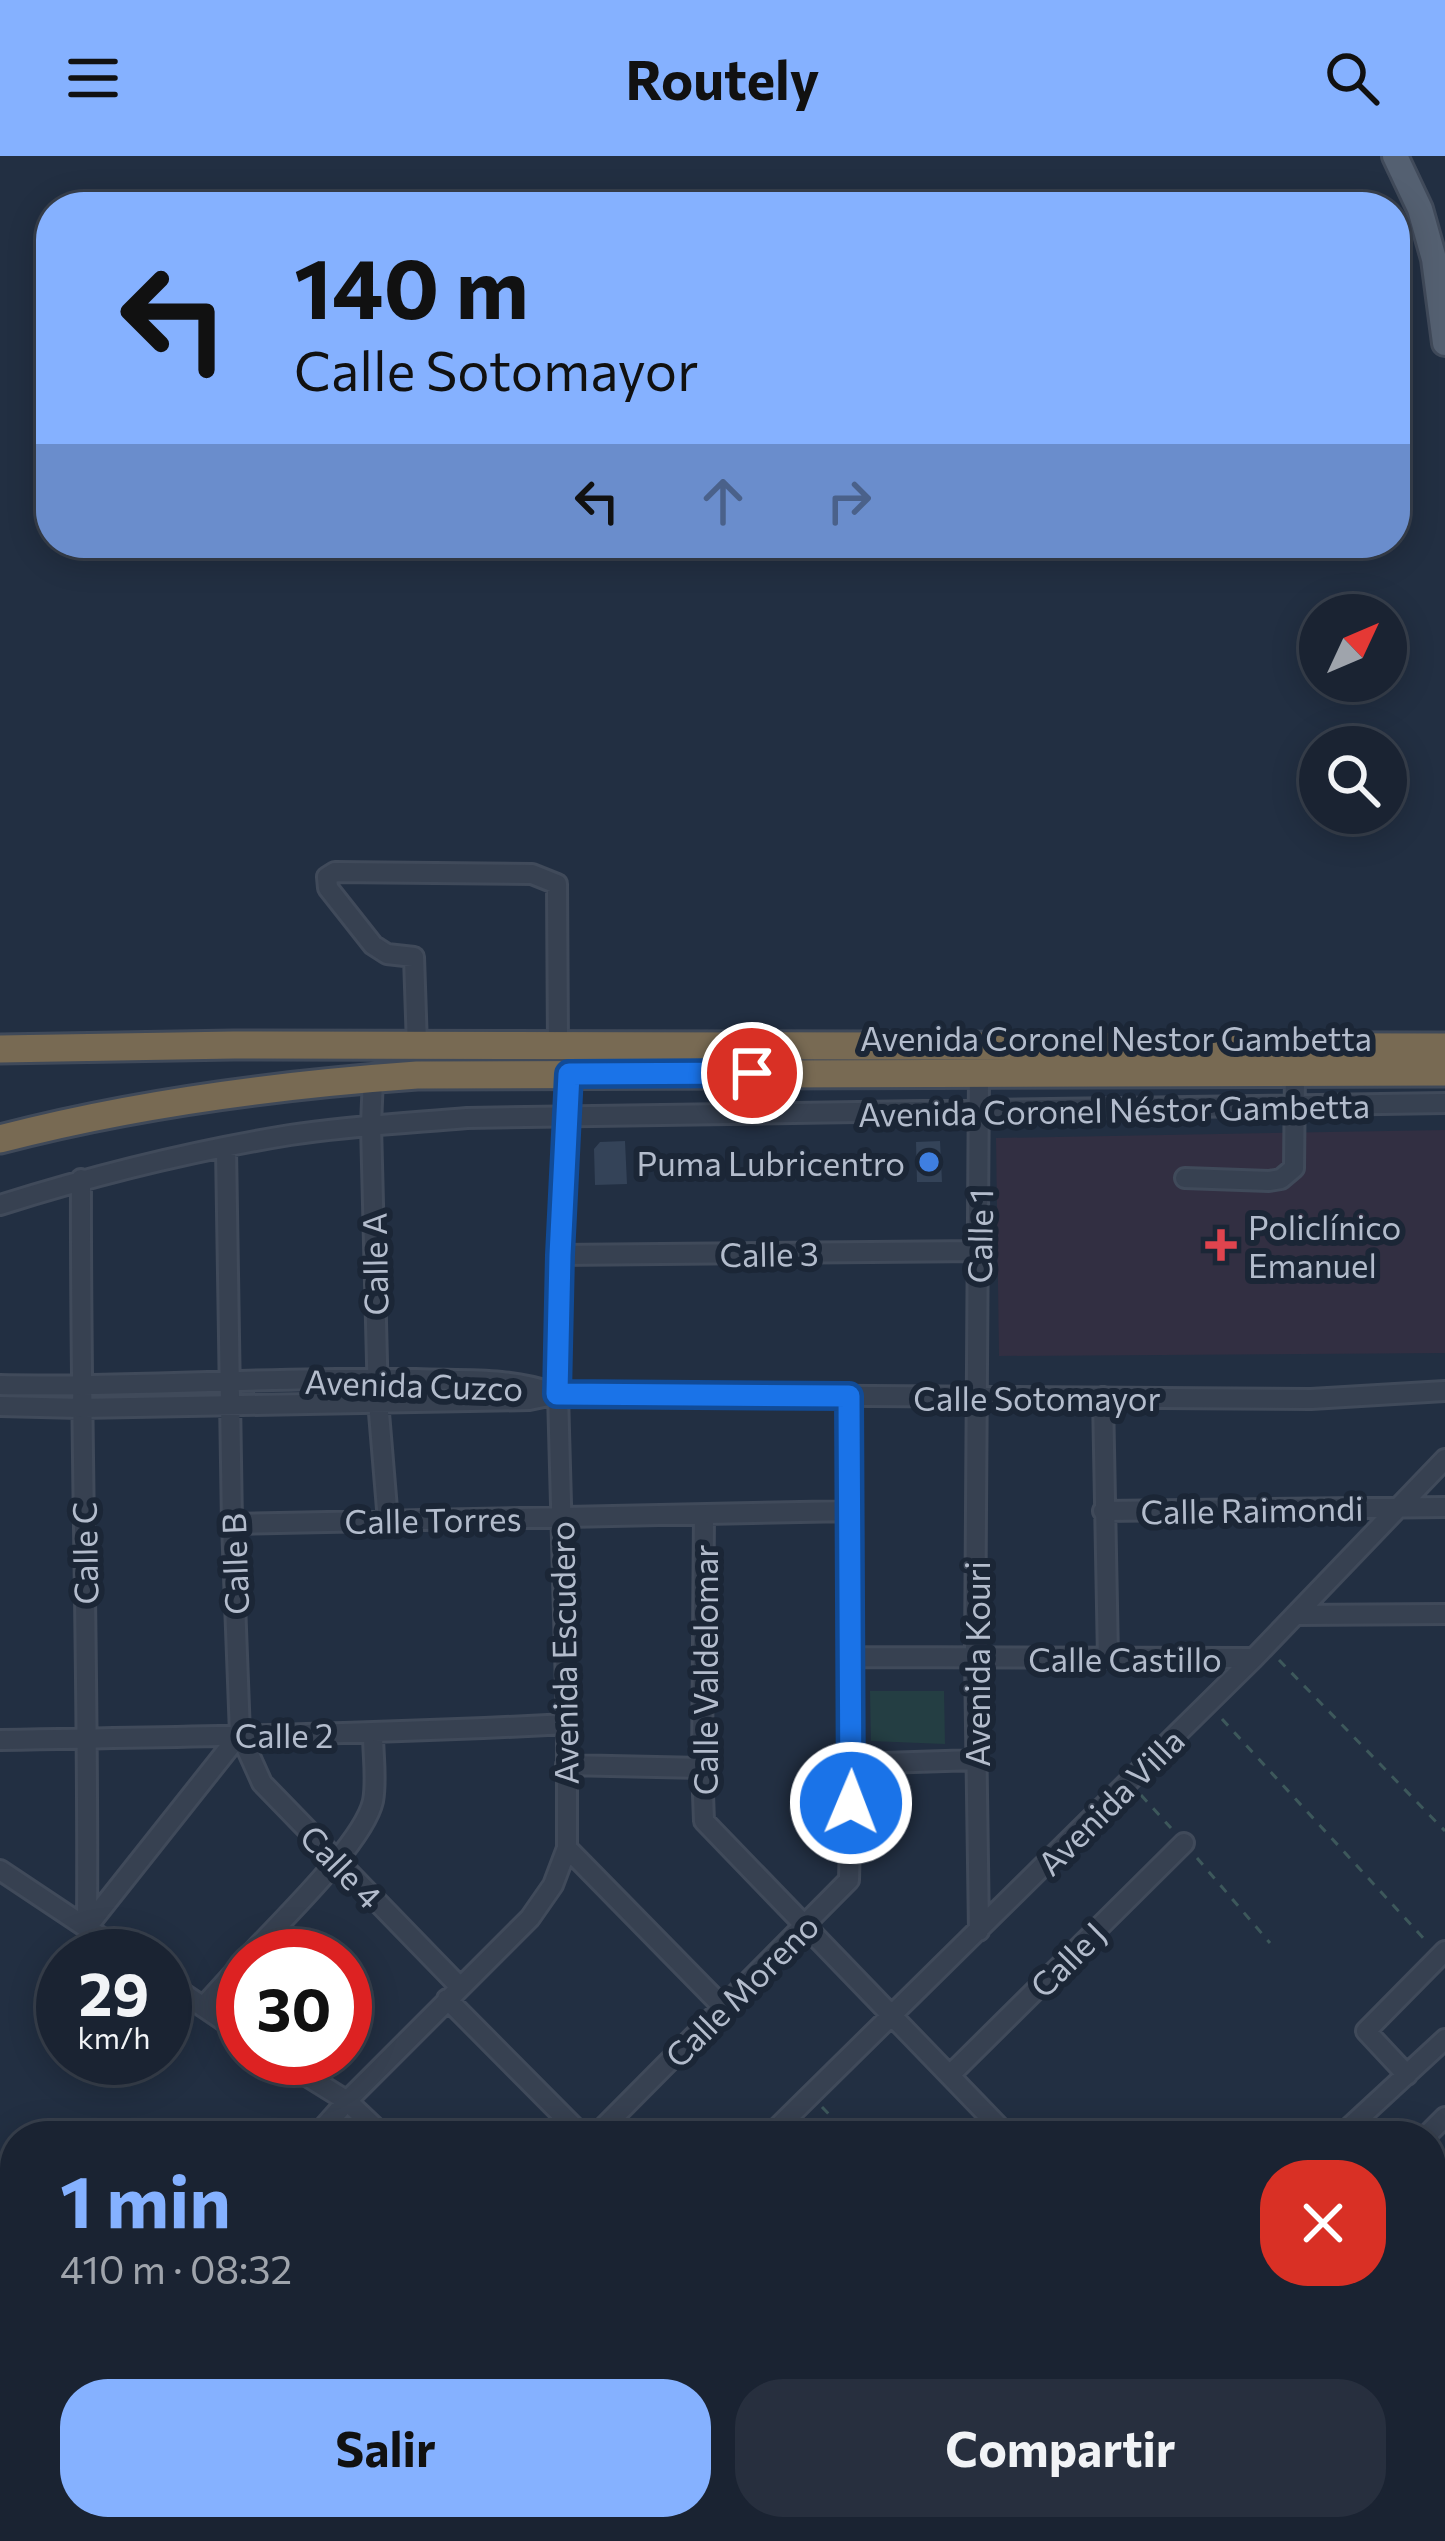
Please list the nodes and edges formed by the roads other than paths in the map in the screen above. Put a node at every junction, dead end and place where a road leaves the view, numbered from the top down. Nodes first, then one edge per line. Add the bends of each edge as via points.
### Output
1 (1395, 156) edge
2 (1445, 343) edge
3 (416, 1046) junction
4 (558, 1046) junction
5 (1445, 1047) edge
6 (0, 1049) edge
7 (1295, 1072) junction
8 (1445, 1072) edge
9 (980, 1073) junction
10 (569, 1074) junction
11 (373, 1078) junction
12 (1445, 1103) edge
13 (1296, 1106) junction
14 (981, 1112) junction
15 (566, 1115) junction
16 (371, 1125) junction
17 (0, 1138) edge
18 (226, 1148) junction
19 (1185, 1178) dead end
20 (81, 1179) junction
21 (0, 1205) edge
22 (980, 1251) junction
23 (560, 1255) junction
24 (377, 1378) junction
25 (231, 1382) junction
26 (0, 1385) edge
27 (80, 1387) junction
28 (1445, 1390) edge
29 (557, 1394) junction
30 (849, 1396) junction
31 (1103, 1397) junction
32 (977, 1398) junction
33 (378, 1401) junction
34 (230, 1404) junction
35 (0, 1406) edge
36 (80, 1408) junction
37 (1445, 1459) edge
38 (1400, 1508) junction
39 (1445, 1508) edge
40 (850, 1511) junction
41 (1103, 1511) junction
42 (704, 1515) junction
43 (560, 1516) junction
44 (388, 1521) junction
45 (232, 1523) junction
46 (1445, 1614) edge
47 (1296, 1615) junction
48 (1260, 1652) junction
49 (851, 1657) junction
50 (975, 1658) junction
51 (1108, 1658) junction
52 (567, 1724) junction
53 (240, 1734) junction
54 (373, 1734) junction
55 (88, 1739) junction
56 (0, 1741) edge
57 (976, 1760) junction
58 (852, 1764) junction
59 (566, 1765) junction
60 (702, 1768) junction
61 (1184, 1843) road end
62 (567, 1848) junction
63 (337, 1861) junction
64 (0, 1870) edge
65 (806, 1926) junction
66 (87, 1927) junction
67 (90, 1929) edge
68 (274, 1929) edge
69 (979, 1930) junction
70 (1443, 1954) edge
71 (216, 1993) edge
72 (454, 1993) junction
73 (192, 1999) edge
74 (203, 2007) junction
75 (723, 2007) junction
76 (216, 2016) edge
77 (891, 2016) junction
78 (1445, 2039) edge
79 (1407, 2074) junction
80 (950, 2075) junction
81 (321, 2085) edge
82 (346, 2101) junction
83 (329, 2121) edge
84 (368, 2121) edge
85 (569, 2121) edge
86 (610, 2121) edge
87 (784, 2121) edge
88 (994, 2121) edge
89 (1356, 2121) edge

1 - 2 main road via 1435,259
3 - 4 highway, Avenida Coronel Nestor Gambetta
3 - 4 street via 414,957 373,945 328,888 334,872 532,874 557,884
3 - 6 highway, Avenida Coronel Nestor Gambetta
4 - 5 highway, Avenida Coronel Nestor Gambetta
7 - 8 highway, Avenida Coronel Nestor Gambetta
7 - 9 highway, Avenida Coronel Nestor Gambetta
7 - 13 street
9 - 10 highway, Avenida Coronel Nestor Gambetta
9 - 14 street, Calle 1
10 - 11 highway, Avenida Coronel Nestor Gambetta
10 - 15 street, Avenida Escudero
11 - 16 street, Calle A
11 - 17 highway, Avenida Coronel Nestor Gambetta via 162,1104
12 - 13 street, Avenida Coronel Néstor Gambetta
13 - 14 street, Avenida Coronel Néstor Gambetta
13 - 19 street via 1289,1175
14 - 15 street, Avenida Coronel Néstor Gambetta
14 - 22 street, Calle 1
15 - 16 street, Avenida Coronel Néstor Gambetta
15 - 23 street, Avenida Escudero
16 - 18 street, Avenida Coronel Néstor Gambetta
16 - 24 street, Calle A
18 - 20 street, Avenida Coronel Néstor Gambetta
18 - 25 street, Calle B
20 - 21 street, Avenida Coronel Néstor Gambetta
20 - 27 street, Calle C
22 - 23 street, Calle 3
22 - 32 street, Calle 1
23 - 29 street, Avenida Escudero
24 - 25 street, Avenida Cuzco
24 - 29 street, Avenida Cuzco via 526,1383
24 - 33 street, Calle A
25 - 27 street, Avenida Cuzco
25 - 34 street, Calle B
26 - 27 street, Avenida Cuzco
27 - 36 street, Calle C
28 - 31 street, Calle Sotomayor via 1311,1399
29 - 30 street, Calle Sotomayor
29 - 33 street, Avenida Cuzco
29 - 43 street, Avenida Escudero
30 - 32 street, Calle Sotomayor
30 - 40 street, Calle Moreno
31 - 32 street, Calle Sotomayor
31 - 41 street
32 - 50 street, Avenida Kouri
33 - 34 street, Avenida Cuzco
33 - 44 street, Calle A
34 - 36 street, Avenida Cuzco
34 - 45 street, Calle B
35 - 36 street, Avenida Cuzco
36 - 55 street, Calle C
37 - 38 street, Avenida Villa
38 - 39 street, Calle Raimondi
38 - 41 street, Calle Raimondi
38 - 47 street, Avenida Villa
40 - 42 street, Calle Torres
40 - 49 street, Calle Moreno
41 - 51 street
42 - 43 street, Calle Torres
42 - 60 street, Calle Valdelomar
43 - 44 street, Calle Torres
43 - 52 street, Avenida Escudero
44 - 45 street, Calle Torres
45 - 53 street, Calle B
46 - 47 street
47 - 48 street, Avenida Villa
48 - 51 street, Calle Castillo
48 - 69 street, Avenida Villa
49 - 50 street, Calle Castillo
49 - 58 street, Calle Moreno
50 - 51 street, Calle Castillo
50 - 57 street, Avenida Kouri
52 - 54 street, Calle 2
52 - 59 street, Avenida Escudero
53 - 54 street, Calle 2
53 - 55 street, Calle 2
53 - 63 street, Calle 4 via 262,1783
53 - 66 street
54 - 63 street via 374,1797
55 - 56 street, Calle 2
55 - 66 street, Calle C
57 - 58 street
57 - 69 street, Avenida Kouri
58 - 65 street, Calle Moreno via 850,1880
59 - 60 street
59 - 62 street, Avenida Escudero
60 - 65 street, Calle Valdelomar via 704,1821
61 - 80 street, Calle J
62 - 72 street, Avenida Escudero via 530,1918
62 - 75 street
63 - 68 street
63 - 72 street, Calle 4
64 - 66 street
65 - 75 street, Calle Moreno
65 - 77 street, Calle Valdelomar
66 - 67 street
69 - 77 street, Avenida Villa
70 - 79 street via 1366,2031
71 - 74 street
72 - 82 street, Avenida Escudero
72 - 85 street, Calle 4
73 - 74 street
74 - 76 street
75 - 86 street, Calle Moreno
77 - 80 street, Calle Valdelomar
77 - 87 street, Avenida Villa
78 - 79 street
79 - 89 street
80 - 88 street, Calle Valdelomar
81 - 82 street
82 - 83 street, Avenida Escudero
82 - 84 street

